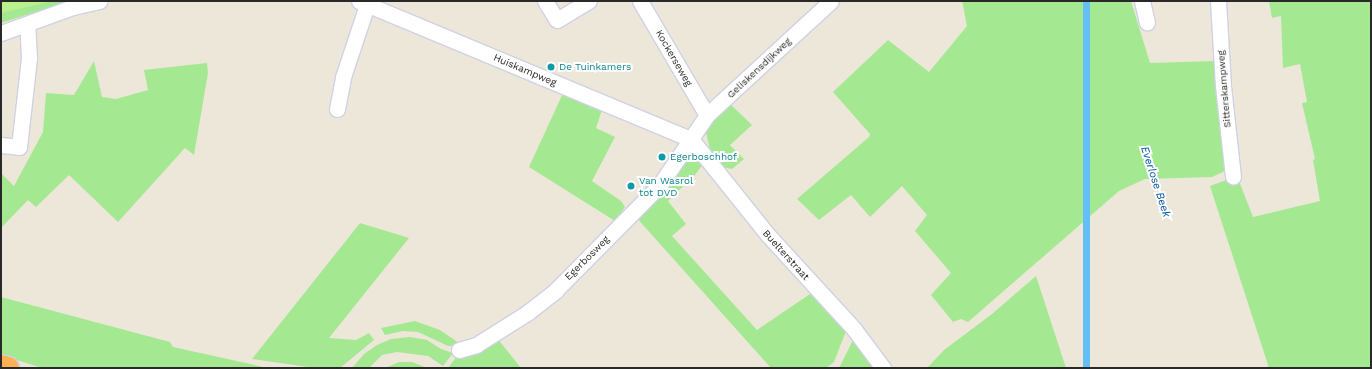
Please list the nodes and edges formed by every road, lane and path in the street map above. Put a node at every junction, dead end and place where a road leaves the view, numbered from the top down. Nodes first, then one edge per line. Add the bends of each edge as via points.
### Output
1 (99, 1) edge
2 (545, 1) edge
3 (589, 1) edge
4 (640, 1) edge
5 (831, 1) edge
6 (1142, 1) edge
7 (1218, 1) edge
8 (363, 3) edge
9 (72, 4) edge
10 (1147, 22) dead end
11 (27, 24) junction
12 (1, 32) edge
13 (338, 109) dead end
14 (707, 115) junction
15 (691, 139) junction
16 (1, 145) edge
17 (1233, 176) dead end
18 (459, 350) dead end
19 (1, 366) edge
20 (8, 368) edge
21 (883, 368) edge

1 - 9 street
2 - 3 street via 557,20
4 - 14 street, Kockerseweg
5 - 14 street, Geliskensdijkweg
6 - 10 street
7 - 17 street, Sitterskampweg via 1223,86
8 - 13 street via 343,77
8 - 15 street, Huiskampweg
9 - 11 street
11 - 12 street
11 - 16 street via 29,58 19,147
14 - 15 street, Geliskensdijkweg
15 - 18 street, Egerbosweg via 659,186 556,290 527,313 482,341
15 - 21 street, Buelterstraat via 767,234 854,329
19 - 20 highway

